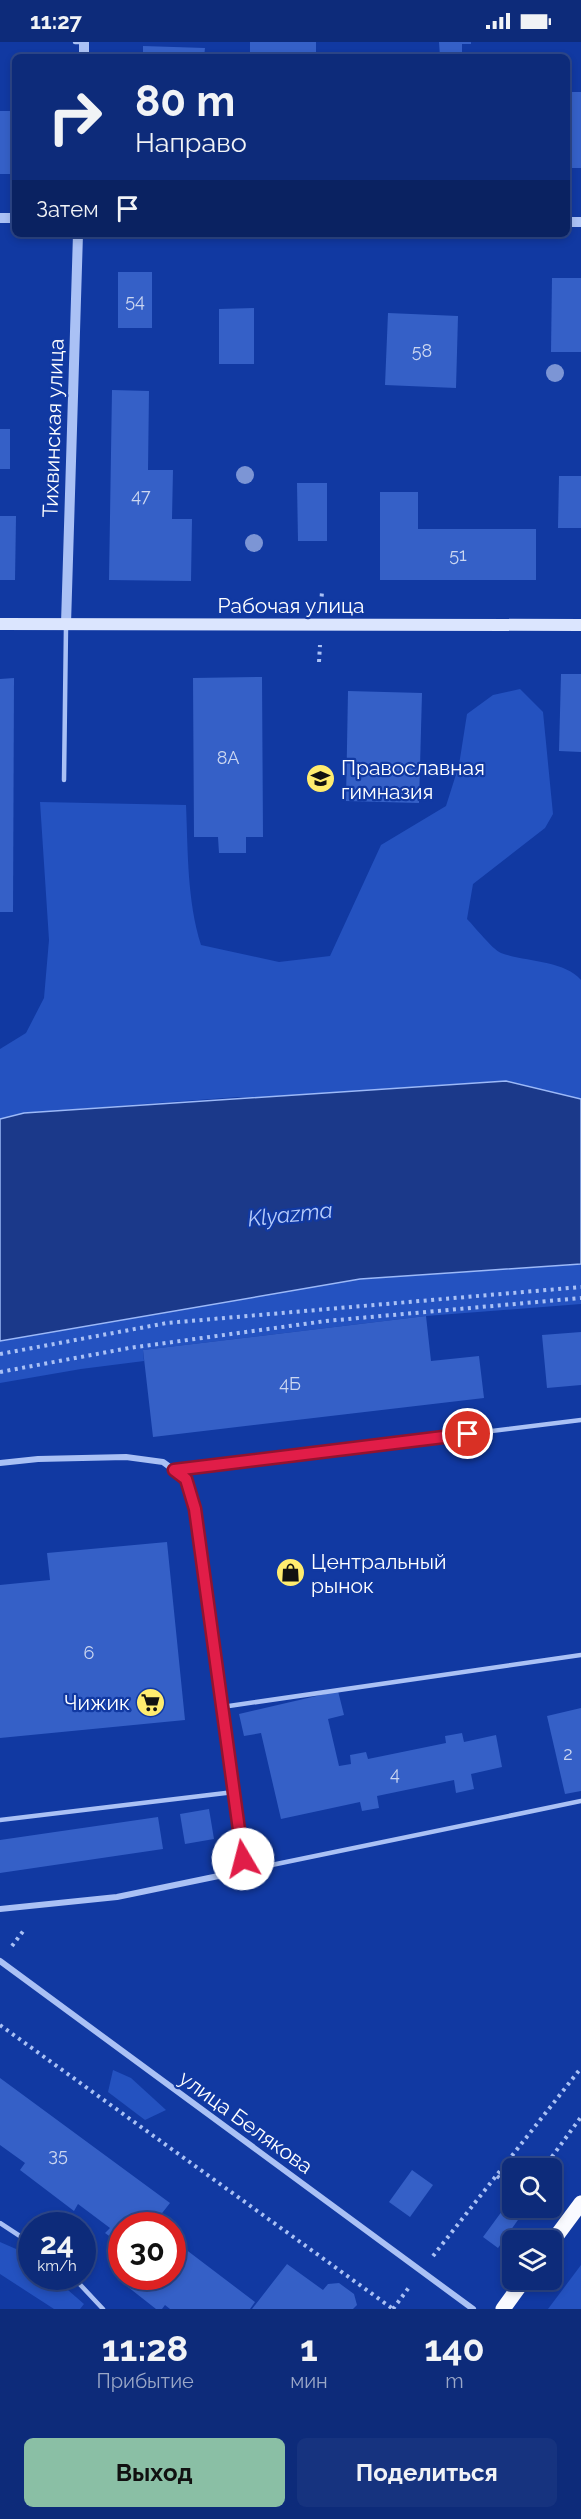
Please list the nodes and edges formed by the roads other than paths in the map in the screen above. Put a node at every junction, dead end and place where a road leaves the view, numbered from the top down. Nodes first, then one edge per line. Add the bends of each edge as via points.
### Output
1 (75, 42) edge
2 (84, 42) edge
3 (78, 237) edge
4 (0, 624) edge
5 (66, 624) junction
6 (581, 625) edge
7 (64, 780) dead end
8 (581, 1420) edge
9 (0, 1463) edge
10 (174, 1470) junction
11 (581, 1655) edge
12 (222, 1707) junction
13 (234, 1792) junction
14 (581, 1801) edge
15 (0, 1820) edge
16 (233, 1872) junction
17 (0, 1909) edge
18 (0, 1961) edge
19 (581, 2203) edge
20 (0, 2223) edge
21 (561, 2230) edge
22 (18, 2235) edge
23 (85, 2290) edge
24 (517, 2290) edge
25 (103, 2309) edge
26 (473, 2309) edge
27 (503, 2309) edge

1 - 2 lane
3 - 5 street, Тихвинская улица
4 - 5 main road, Рабочая улица
5 - 6 main road, Рабочая улица
5 - 7 lane
8 - 10 lane
9 - 10 street via 126,1457 163,1462
10 - 12 street via 186,1479 195,1509
11 - 12 lane
12 - 13 street
13 - 15 lane
13 - 16 street via 243,1859
14 - 16 lane
16 - 17 street via 117,1897
18 - 26 street, улица Белякова
19 - 21 main road
20 - 22 lane
23 - 25 lane
24 - 27 main road

